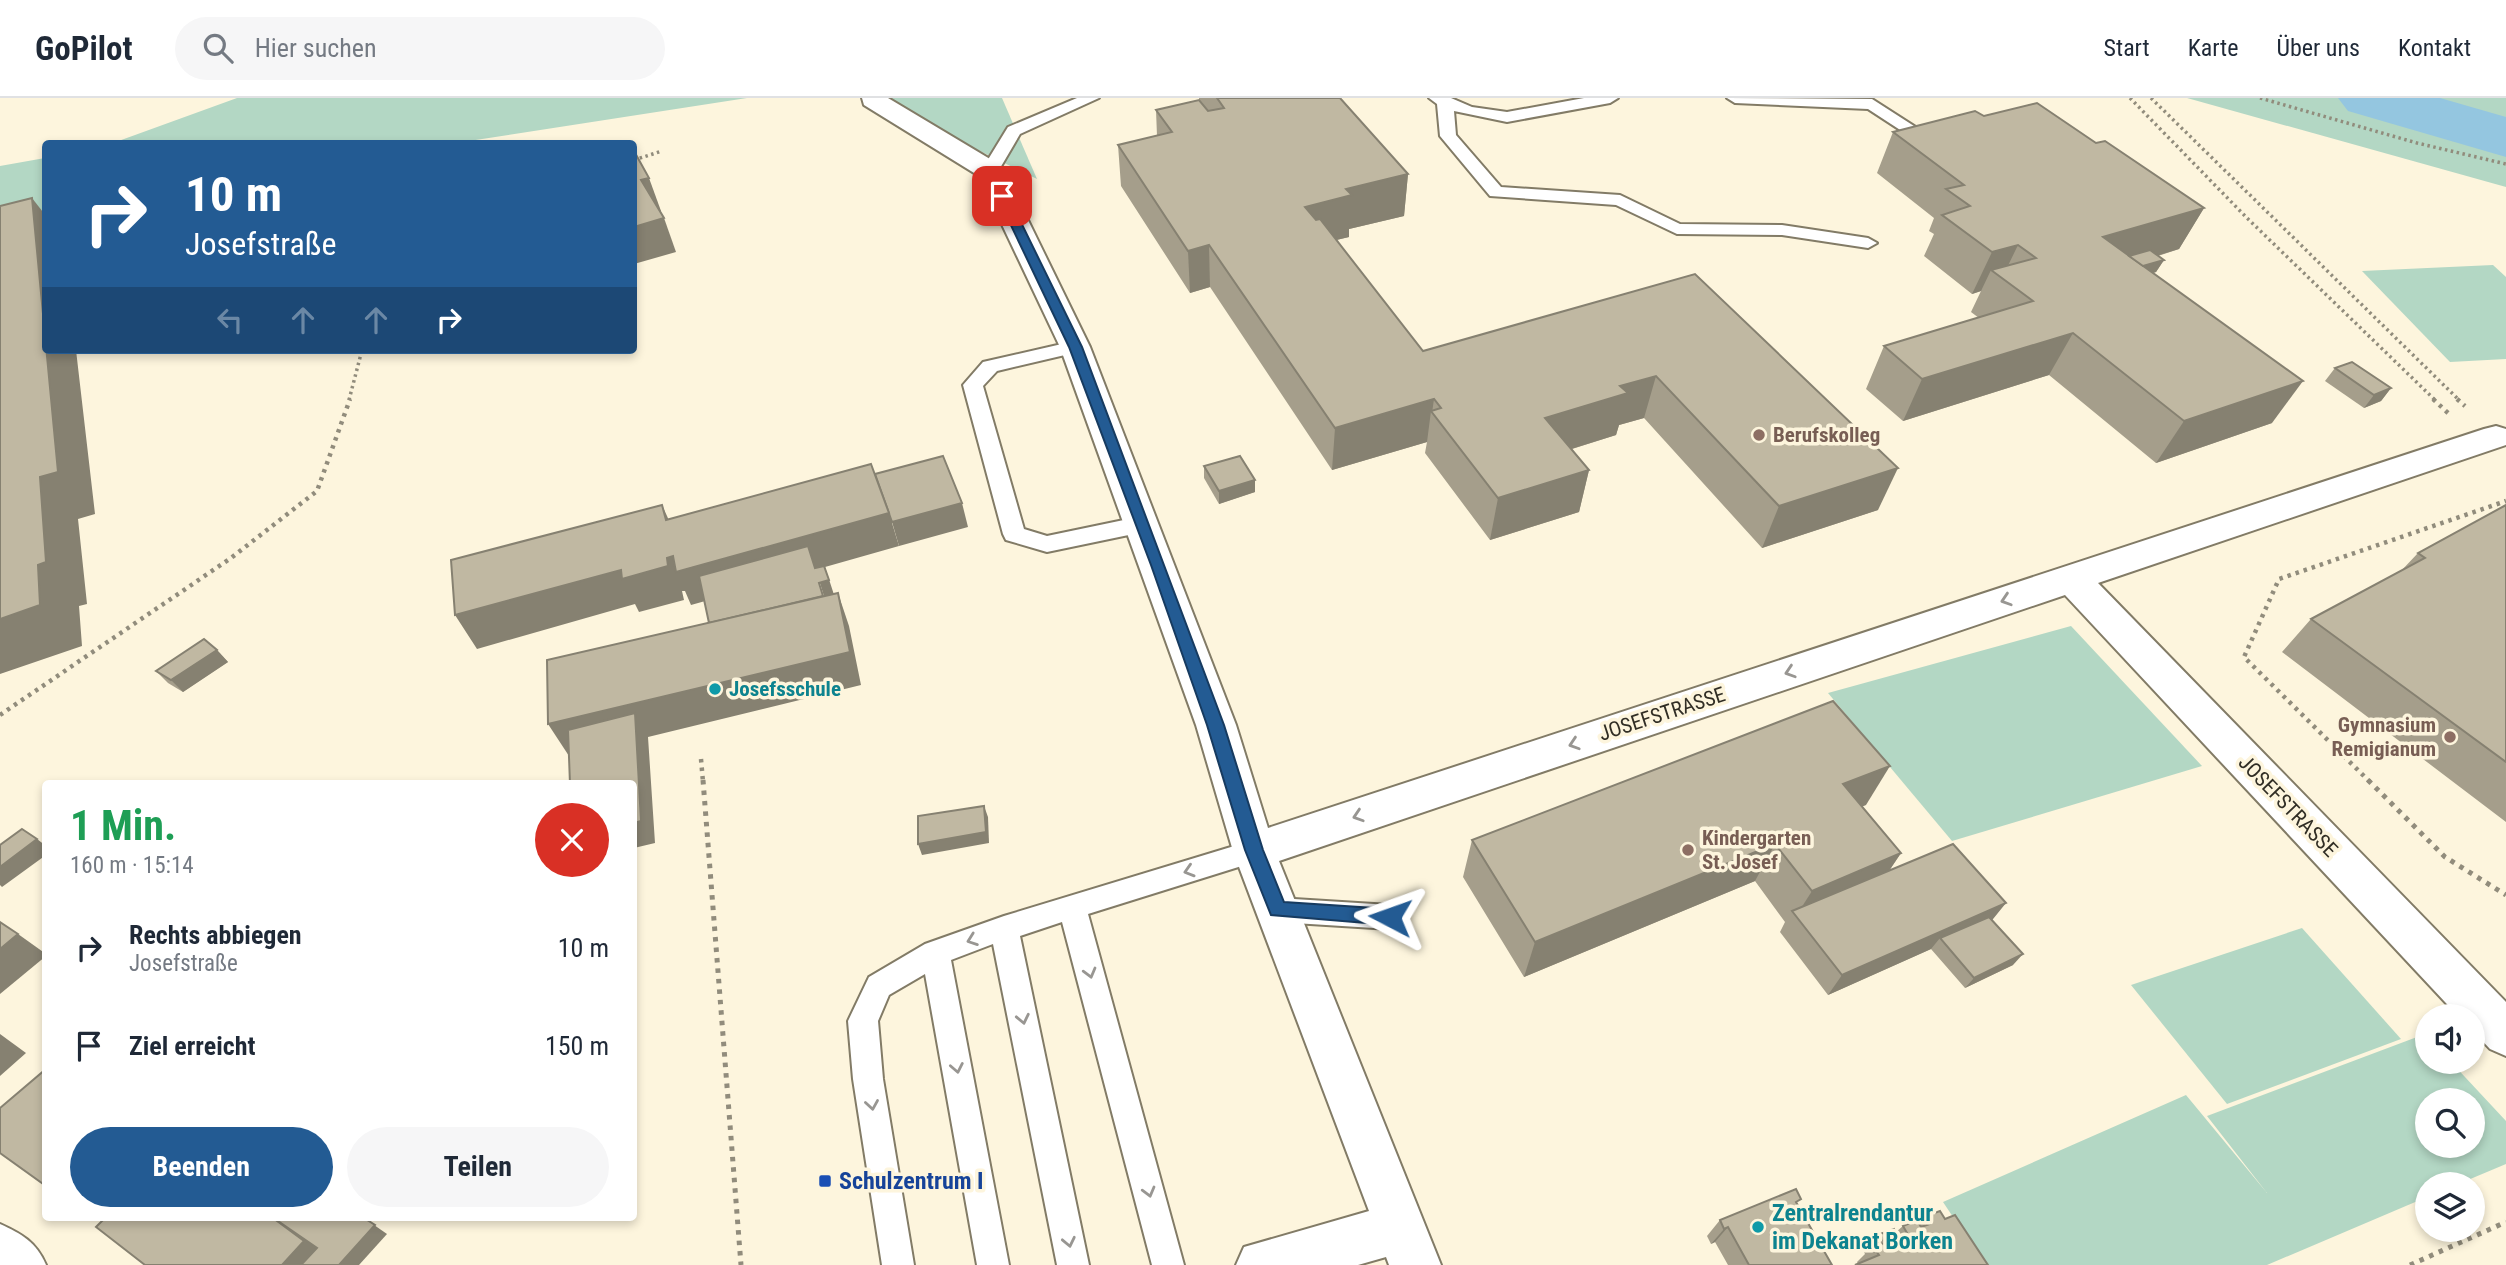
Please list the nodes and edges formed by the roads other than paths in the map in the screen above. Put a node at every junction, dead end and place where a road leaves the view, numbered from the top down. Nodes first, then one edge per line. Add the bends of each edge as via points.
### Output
1 (1091, 98) edge
2 (1610, 98) edge
3 (1735, 98) edge
4 (873, 100) dead end
5 (1441, 100) edge
6 (1920, 135) edge
7 (990, 170) junction
8 (1868, 243) dead end
9 (1075, 347) junction
10 (2488, 440) road end
11 (1143, 524) junction
12 (2071, 578) junction
13 (1254, 850) junction
14 (1072, 907) junction
15 (1278, 910) junction
16 (1390, 917) dead end
17 (1004, 928) junction
18 (935, 953) junction
19 (2506, 1034) edge
20 (1408, 1247) edge
21 (0, 1250) edge
22 (20, 1265) edge
23 (898, 1265) edge
24 (993, 1265) edge
25 (1073, 1265) edge
26 (1168, 1265) edge
27 (1262, 1265) edge

1 - 7 lane via 1014,131
2 - 5 lane via 1507,117 1468,111
3 - 6 lane via 1872,104
4 - 7 street
5 - 8 lane via 1448,136 1496,192 1620,200 1677,229 1782,230
7 - 9 street
9 - 11 street
9 - 11 lane via 990,366 973,385 1014,534 1047,544
10 - 12 street, JOSEFSTRASSE
11 - 13 street via 1216,725
12 -> 13 street, JOSEFSTRASSE
12 - 19 street, JOSEFSTRASSE
13 -> 14 lane
13 - 15 street
14 - 17 lane
14 -> 26 lane
15 - 16 lane
15 - 20 street
17 -> 18 lane
17 -> 25 lane
18 -> 23 lane via 879,986 863,1021
18 -> 24 lane
20 - 27 street
21 - 22 street

